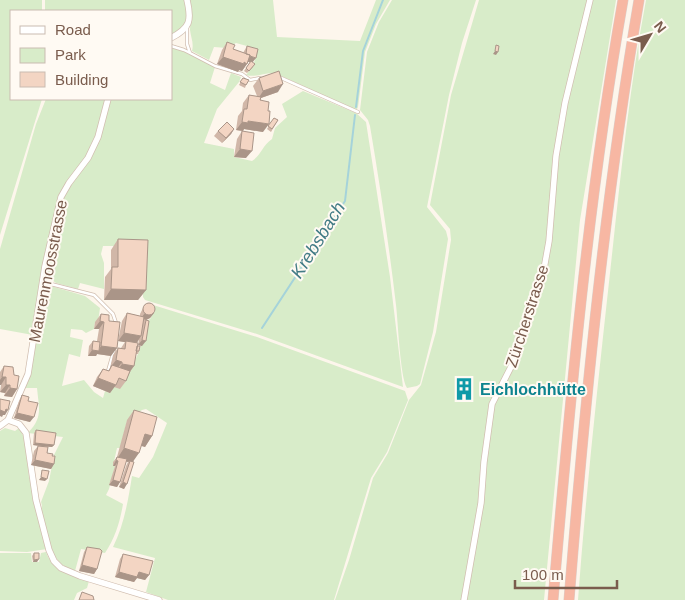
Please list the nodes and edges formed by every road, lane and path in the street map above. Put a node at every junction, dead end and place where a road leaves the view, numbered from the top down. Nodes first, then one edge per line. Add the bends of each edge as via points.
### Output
1 (187, 0) edge
2 (590, 0) edge
3 (623, 0) edge
4 (639, 0) edge
5 (187, 26) junction
6 (172, 37) edge
7 (172, 46) edge
8 (190, 53) junction
9 (275, 75) edge
10 (262, 77) edge
11 (108, 100) edge
12 (358, 112) dead end
13 (43, 282) junction
14 (117, 328) edge
15 (115, 345) edge
16 (108, 371) edge
17 (8, 420) junction
18 (0, 426) edge
19 (159, 600) edge
20 (464, 600) edge
21 (553, 600) edge
22 (569, 600) edge

1 - 5 street via 190,16
2 - 20 street, Zürcherstrasse via 565,102 542,280 513,363 496,394 491,411 481,503
3 - 21 highway via 586,252
4 - 22 highway via 598,288
5 - 6 street
5 - 8 lane
7 - 8 lane
8 - 10 lane via 250,80
9 - 12 lane
11 - 13 street, Maurenmoosstrasse via 98,137 88,158 61,197
13 - 14 lane via 94,295 113,314
13 - 17 street, Maurenmoosstrasse via 28,374
15 - 16 lane
17 - 18 street
17 - 19 street via 19,424 26,433 36,500 54,561 80,576

